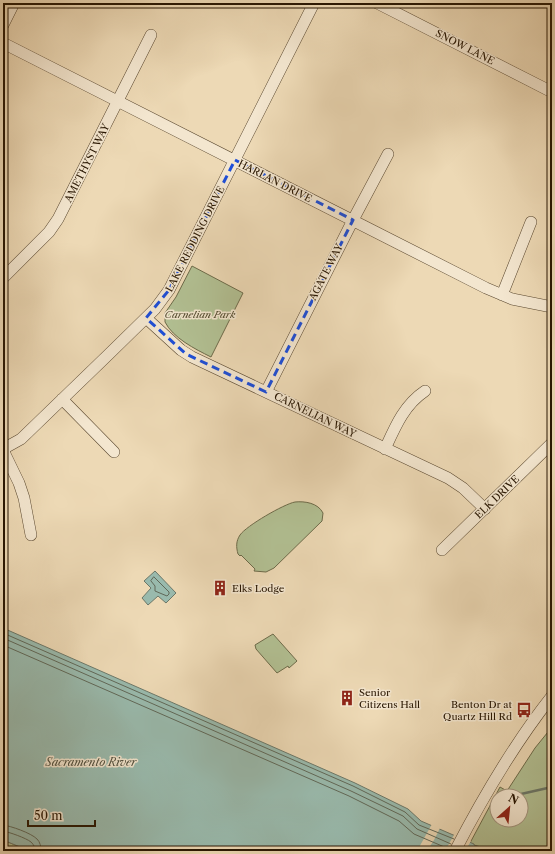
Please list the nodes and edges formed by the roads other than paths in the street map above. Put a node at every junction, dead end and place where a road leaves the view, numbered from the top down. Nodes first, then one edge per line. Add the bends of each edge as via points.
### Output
1 (14, 3) edge
2 (314, 3) edge
3 (377, 3) edge
4 (3, 25) edge
5 (151, 35) dead end
6 (3, 43) edge
7 (552, 92) edge
8 (118, 101) junction
9 (388, 154) dead end
10 (235, 160) junction
11 (353, 220) junction
12 (531, 222) dead end
13 (3, 278) edge
14 (502, 295) junction
15 (552, 307) edge
16 (146, 318) junction
17 (425, 391) dead end
18 (266, 392) junction
19 (62, 399) junction
20 (552, 443) edge
21 (385, 449) junction
22 (3, 450) edge
23 (114, 452) dead end
24 (485, 509) junction
25 (31, 535) dead end
26 (442, 550) dead end
27 (552, 696) edge
28 (454, 851) edge

1 - 4 street
2 - 10 street, LAKE REDDING DRIVE
3 - 7 street, SNOW LANE
5 - 8 street, AMETHYST WAY
6 - 8 street, HARLAN DRIVE
8 - 10 street, HARLAN DRIVE
8 - 13 street, AMETHYST WAY via 55,224
9 - 11 street, AGATE WAY
10 - 11 street, HARLAN DRIVE
10 - 16 street, LAKE REDDING DRIVE via 169,290
11 - 14 street, HARLAN DRIVE
11 - 18 street, AGATE WAY
12 - 14 street
14 - 15 street, HARLAN DRIVE
16 - 18 street, CARNELIAN WAY via 186,354
16 - 19 street, LAKE REDDING DRIVE
17 - 21 street via 405,410
18 - 21 street, CARNELIAN WAY
19 - 22 street, LAKE REDDING DRIVE via 21,439
19 - 23 street
20 - 24 street, ELK DRIVE
21 - 24 street, CARNELIAN WAY via 452,480
22 - 25 street via 24,498
24 - 26 street, ELK DRIVE
27 - 28 street via 521,737

